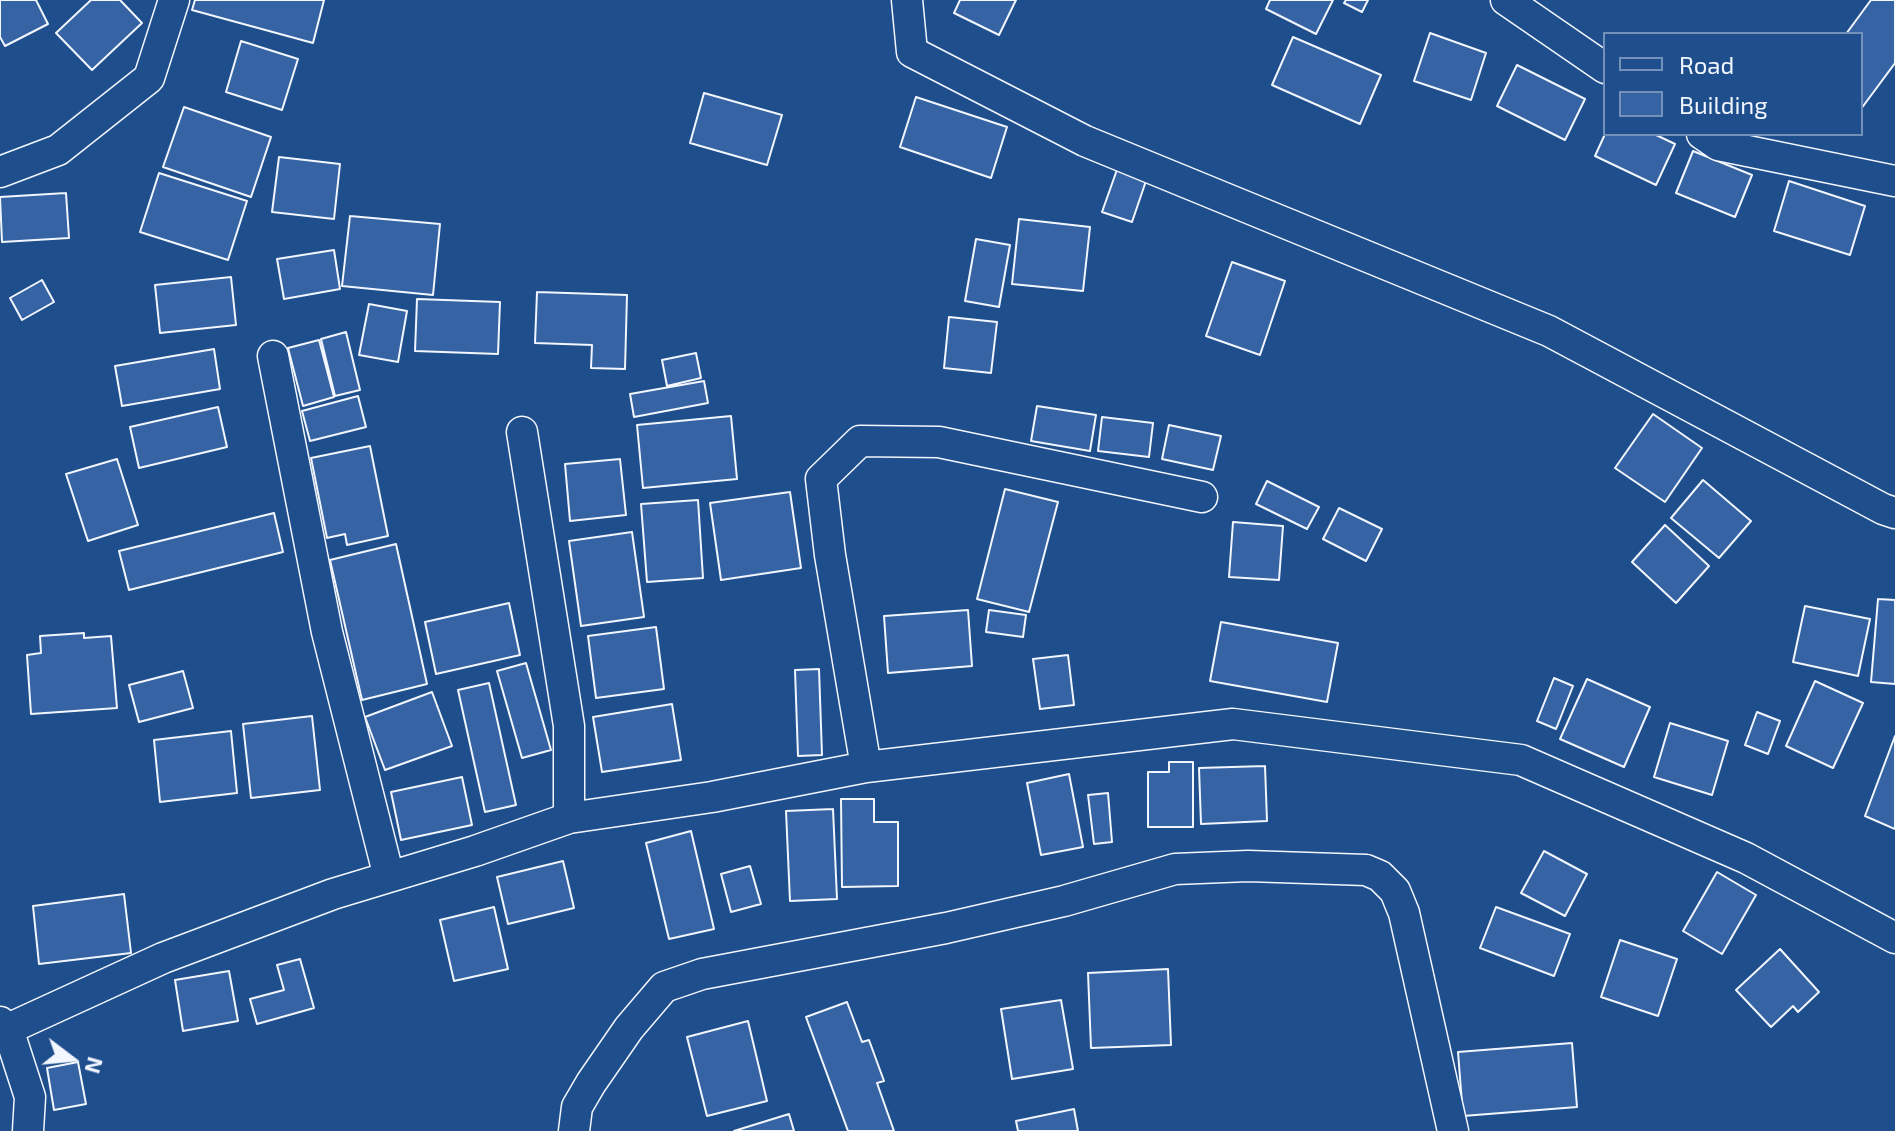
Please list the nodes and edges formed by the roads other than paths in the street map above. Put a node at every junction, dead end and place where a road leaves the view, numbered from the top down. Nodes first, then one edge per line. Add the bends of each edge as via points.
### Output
1 (174, 0) edge
2 (907, 0) edge
3 (1506, 0) edge
4 (1603, 67) edge
5 (1705, 136) edge
6 (0, 172) edge
7 (1895, 181) edge
8 (273, 356) dead end
9 (522, 432) dead end
10 (1202, 497) dead end
11 (1895, 513) edge
12 (866, 767) junction
13 (569, 818) junction
14 (389, 877) junction
15 (1895, 938) edge
16 (4, 1025) edge
17 (28, 1131) edge
18 (574, 1131) edge
19 (1453, 1131) edge

1 - 6 street via 149,78 58,150
2 - 11 street via 912,52 925,59 1085,141 1549,331
3 - 4 street
5 - 7 street via 1718,145
8 - 14 street via 327,632
9 - 13 street via 569,726
10 - 12 street via 939,442 860,441 821,479
12 - 13 street
12 - 15 street via 1233,724 1521,760 1746,858
13 - 14 street
14 - 16 street via 163,958
16 - 17 street via 30,1097
18 - 19 street via 577,1107 591,1083 664,987 702,974 1064,901 1175,869 1248,866 1366,870 1395,891

